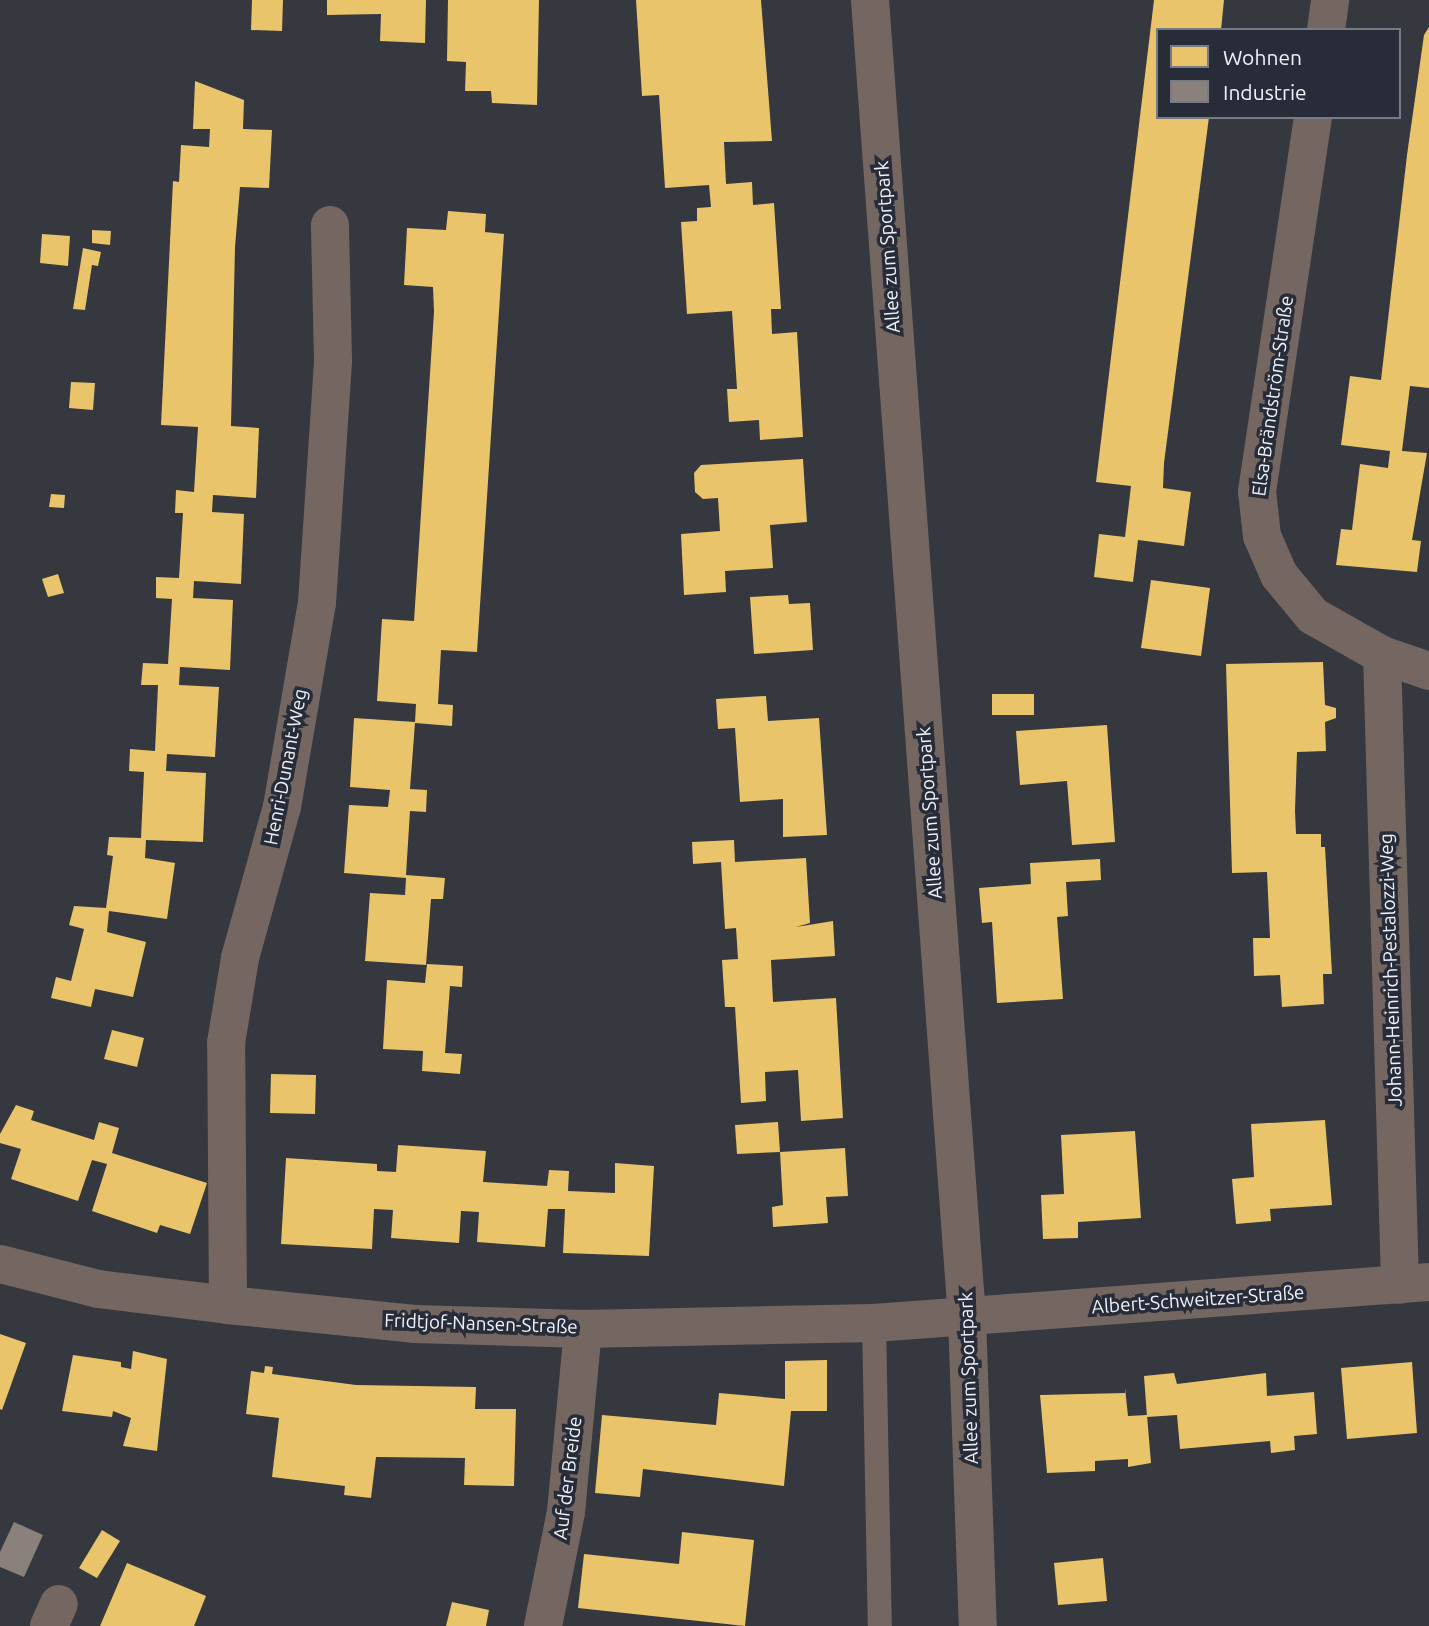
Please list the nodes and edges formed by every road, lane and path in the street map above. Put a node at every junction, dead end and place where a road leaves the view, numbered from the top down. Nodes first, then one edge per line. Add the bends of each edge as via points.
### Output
1 (870, 0) edge
2 (1330, 0) edge
3 (1326, 28) edge
4 (1313, 119) edge
5 (330, 225) dead end
6 (1382, 655) junction
7 (1429, 671) edge
8 (0, 1264) edge
9 (1415, 1284) edge
10 (228, 1306) junction
11 (967, 1317) junction
12 (874, 1324) junction
13 (583, 1329) junction
14 (543, 1626) edge
15 (880, 1626) edge
16 (978, 1626) edge

1 - 11 street, Allee zum Sportpark
2 - 3 street
4 - 6 street, Elsa-Brändström-Straße via 1257,491 1262,536 1279,575 1313,616
5 - 10 street, Henri-Dunant-Weg via 333,360 317,603 282,807 240,958 226,1043
6 - 7 street, Elsa-Brändström-Straße
6 - 9 street, Johann-Heinrich-Pestalozzi-Weg
8 - 10 street, Fridtjof-Nansen-Straße via 98,1289
9 - 11 street, Albert-Schweitzer-Straße
10 - 13 street, Fridtjof-Nansen-Straße via 414,1324
11 - 12 street, Fridtjof-Nansen-Straße
11 - 16 street, Allee zum Sportpark
12 - 13 street, Fridtjof-Nansen-Straße
12 - 15 lane
13 - 14 street, Auf der Breide via 566,1513

